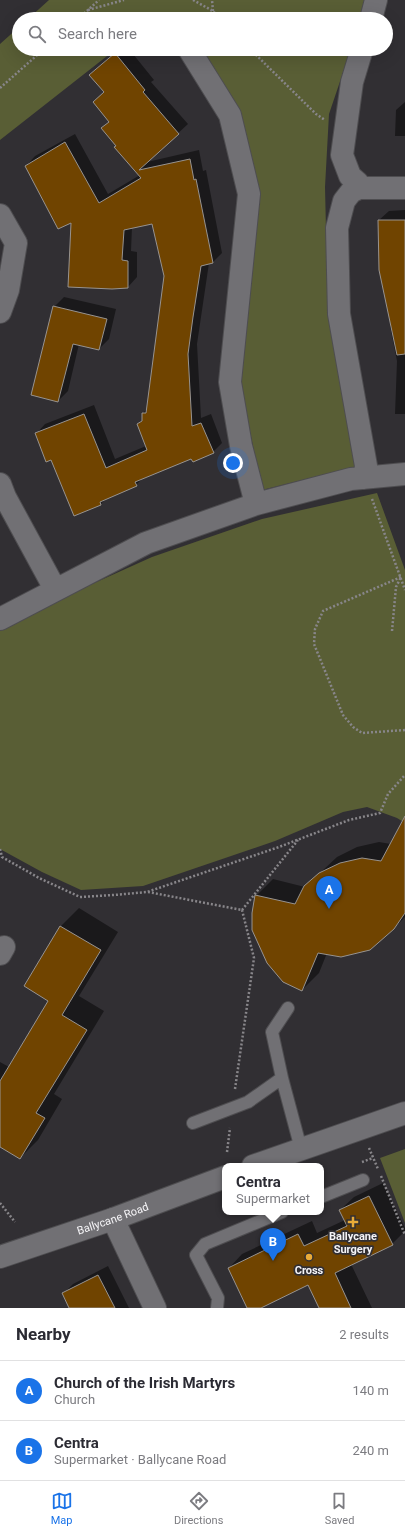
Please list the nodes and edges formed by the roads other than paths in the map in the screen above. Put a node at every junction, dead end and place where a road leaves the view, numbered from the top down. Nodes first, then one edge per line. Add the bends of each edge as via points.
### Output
1 (376, 0) edge
2 (373, 12) edge
3 (193, 56) edge
4 (360, 56) edge
5 (359, 188) junction
6 (405, 188) edge
7 (0, 215) edge
8 (0, 312) edge
9 (405, 474) edge
10 (364, 478) junction
11 (0, 484) edge
12 (256, 504) junction
13 (55, 589) junction
14 (0, 619) edge
15 (288, 1008) dead end
16 (282, 1078) junction
17 (405, 1113) edge
18 (193, 1123) dead end
19 (301, 1149) junction
20 (262, 1163) edge
21 (222, 1178) edge
22 (363, 1180) dead end
23 (324, 1196) edge
24 (275, 1215) edge
25 (113, 1219) junction
26 (0, 1257) edge
27 (155, 1308) edge
28 (216, 1308) edge

1 - 2 street
3 - 12 street via 230,115 249,194 230,382 241,446
4 - 5 street via 352,82 342,155 350,176 358,183
5 - 6 street
5 - 10 street via 351,192 344,201 337,228 340,314 366,466
7 - 8 street via 16,243 8,290
9 - 10 street
10 - 12 street via 351,479
11 - 13 street
12 - 13 street via 146,543
13 - 14 street
15 - 16 lane via 272,1032
16 - 18 lane via 248,1102
16 - 19 lane
17 - 19 street
19 - 20 street
21 - 25 street, Ballycane Road
22 - 23 lane
24 - 28 lane via 206,1244 196,1254 218,1298
25 - 26 street, Ballycane Road
25 - 27 street

